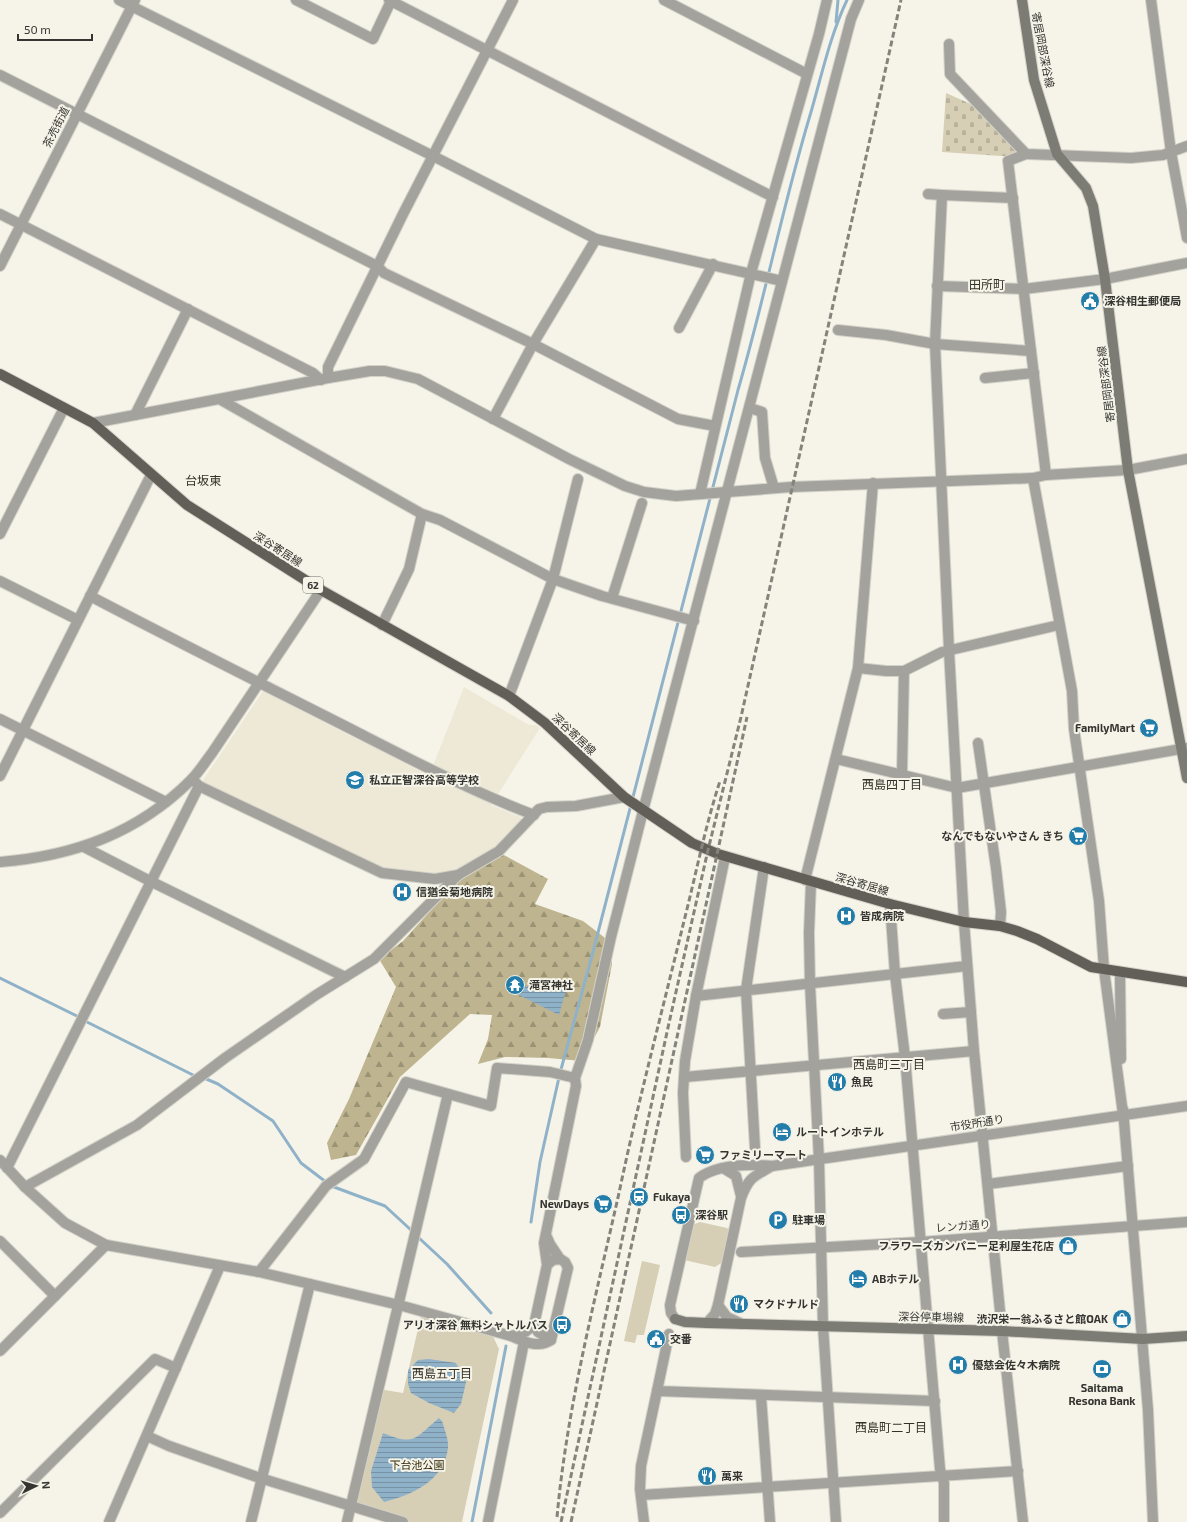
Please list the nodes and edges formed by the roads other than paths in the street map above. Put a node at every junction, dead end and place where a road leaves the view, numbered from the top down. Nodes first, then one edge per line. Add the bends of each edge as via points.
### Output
1 (119, 0) edge
2 (296, 0) edge
3 (390, 0) edge
4 (513, 0) edge
5 (664, 0) edge
6 (827, 0) edge
7 (859, 0) edge
8 (1022, 0) edge
9 (1151, 0) edge
10 (133, 3) edge
11 (949, 44) dead end
12 (487, 50) junction
13 (807, 74) junction
14 (0, 75) edge
15 (76, 115) junction
16 (1187, 146) edge
17 (1171, 152) junction
18 (1026, 154) junction
19 (1057, 154) junction
20 (433, 156) junction
21 (928, 194) dead end
22 (942, 195) junction
23 (773, 197) junction
24 (1013, 198) junction
25 (0, 214) edge
26 (21, 224) junction
27 (1187, 238) edge
28 (596, 239) junction
29 (1187, 263) edge
30 (713, 264) junction
31 (0, 266) edge
32 (377, 266) junction
33 (754, 273) junction
34 (1105, 279) junction
35 (780, 280) junction
36 (937, 286) junction
37 (1024, 289) junction
38 (188, 309) junction
39 (679, 328) dead end
40 (838, 330) dead end
41 (533, 344) junction
42 (935, 344) junction
43 (1031, 351) junction
44 (1034, 373) junction
45 (0, 374) edge
46 (985, 378) dead end
47 (325, 379) junction
48 (221, 400) junction
49 (64, 408) junction
50 (750, 408) junction
51 (136, 415) junction
52 (493, 419) junction
53 (93, 423) junction
54 (715, 426) junction
55 (1187, 459) edge
56 (1128, 470) junction
57 (151, 475) junction
58 (1046, 475) junction
59 (1033, 478) junction
60 (578, 479) dead end
61 (940, 481) junction
62 (873, 483) junction
63 (774, 488) junction
64 (726, 491) junction
65 (700, 494) junction
66 (642, 503) dead end
67 (422, 514) junction
68 (0, 534) edge
69 (553, 579) junction
70 (0, 581) edge
71 (321, 590) junction
72 (90, 596) junction
73 (612, 598) junction
74 (78, 620) junction
75 (691, 621) junction
76 (1059, 624) junction
77 (382, 625) junction
78 (949, 650) junction
79 (858, 668) junction
80 (904, 671) junction
81 (258, 684) junction
82 (509, 696) junction
83 (0, 719) edge
84 (23, 730) junction
85 (978, 743) dead end
86 (1185, 748) edge
87 (836, 759) junction
88 (1080, 767) junction
89 (902, 774) junction
90 (0, 776) edge
91 (1187, 778) edge
92 (196, 782) junction
93 (984, 784) junction
94 (957, 788) junction
95 (624, 797) junction
96 (166, 802) junction
97 (642, 809) junction
98 (534, 815) junction
99 (84, 847) junction
100 (0, 862) edge
101 (724, 862) dead end
102 (764, 867) junction
103 (458, 875) junction
104 (150, 881) junction
105 (808, 881) junction
106 (890, 904) junction
107 (964, 922) junction
108 (1000, 926) junction
109 (967, 966) junction
110 (1104, 969) junction
111 (1120, 973) junction
112 (895, 974) junction
113 (345, 977) junction
114 (1187, 982) edge
115 (810, 984) junction
116 (746, 990) junction
117 (696, 996) junction
118 (971, 1012) junction
119 (943, 1014) dead end
120 (974, 1051) junction
121 (904, 1057) junction
122 (814, 1065) junction
123 (750, 1072) junction
124 (684, 1077) junction
125 (574, 1078) junction
126 (448, 1094) junction
127 (1187, 1106) edge
128 (1123, 1114) junction
129 (984, 1135) junction
130 (911, 1146) junction
131 (755, 1148) dead end
132 (686, 1158) dead end
133 (0, 1160) edge
134 (819, 1160) junction
135 (772, 1166) junction
136 (1128, 1166) junction
137 (7, 1168) junction
138 (722, 1168) junction
139 (988, 1184) junction
140 (25, 1187) junction
141 (741, 1198) junction
142 (1187, 1222) edge
143 (1133, 1227) junction
144 (546, 1235) junction
145 (993, 1236) junction
146 (0, 1241) edge
147 (920, 1242) junction
148 (106, 1245) junction
149 (820, 1247) junction
150 (741, 1252) dead end
151 (560, 1259) junction
152 (547, 1265) junction
153 (220, 1266) junction
154 (259, 1272) junction
155 (310, 1284) junction
156 (55, 1296) junction
157 (399, 1305) junction
158 (718, 1305) junction
159 (675, 1319) joint
160 (707, 1323) junction
161 (743, 1324) junction
162 (534, 1325) junction
163 (822, 1326) junction
164 (928, 1330) junction
165 (1002, 1331) junction
166 (669, 1334) dead end
167 (1187, 1336) edge
168 (519, 1338) junction
169 (1143, 1338) junction
170 (551, 1340) junction
171 (0, 1351) edge
172 (176, 1368) junction
173 (657, 1391) junction
174 (761, 1396) junction
175 (827, 1397) junction
176 (935, 1401) junction
177 (146, 1436) junction
178 (1018, 1470) junction
179 (942, 1476) junction
180 (260, 1478) junction
181 (833, 1483) junction
182 (768, 1486) junction
183 (641, 1495) junction
184 (351, 1505) junction
185 (0, 1513) edge
186 (109, 1522) edge
187 (251, 1522) edge
188 (347, 1522) edge
189 (403, 1522) edge
190 (488, 1522) edge
191 (644, 1522) edge
192 (770, 1522) edge
193 (836, 1522) edge
194 (944, 1522) edge
195 (1023, 1522) edge
196 (1153, 1522) edge

1 - 10 street
2 - 3 street via 373,39
3 - 12 street
4 - 12 street
5 - 13 street
6 - 13 street
7 - 35 street via 849,27
8 - 19 main road, 寄居岡部深谷線 via 1034,80
9 - 17 street
10 - 15 street, 茶売街道
10 - 20 street
11 - 18 street via 950,74
12 - 20 street
12 - 23 street
13 - 23 street
14 - 15 street
15 - 26 street, 茶売街道
15 - 32 street
16 - 17 street
17 - 19 street via 1131,158
17 - 27 street
18 - 19 street
18 - 24 street via 1008,161
19 - 34 main road, 寄居岡部深谷線 via 1086,188 1093,206
20 - 28 street
20 - 32 street
21 - 22 street
22 - 24 street
22 - 36 street
23 - 33 street
24 - 37 street
25 - 26 street
26 - 31 street, 茶売街道
26 - 38 street
28 - 30 street
28 - 41 street
29 - 34 street
30 - 33 street
30 - 39 street
32 - 41 street via 384,273
32 - 47 street via 328,367
33 - 35 street
33 - 54 street
34 - 37 street
34 - 56 main road, 寄居岡部深谷線
35 - 50 street
36 - 37 street
36 - 42 street
37 - 43 street
38 - 47 street
38 - 51 street
40 - 42 street
41 - 52 street
41 - 54 street via 678,419
42 - 43 street
42 - 61 street
43 - 44 street
44 - 46 street
44 - 58 street
45 - 49 main road, 深谷寄居線 / 62
47 - 48 street
47 - 52 street via 385,371 401,374 418,379
48 - 51 street
48 - 67 street
49 - 53 main road, 深谷寄居線 / 62
49 - 68 street
50 - 63 street via 762,412 765,458
50 - 64 street
51 - 53 street
52 - 65 street via 625,486 662,495
53 - 57 main road, 深谷寄居線 / 62
54 - 65 street
55 - 56 street
56 - 58 street
56 - 86 main road, 寄居岡部深谷線
57 - 71 main road, 深谷寄居線 / 62 via 187,505
57 - 72 street
58 - 59 street
59 - 61 street
59 - 76 street
60 - 69 street
61 - 62 street
61 - 78 street
62 - 63 street
62 - 79 street
63 - 64 street
64 - 65 street
64 - 75 street
66 - 73 street
67 - 69 street via 440,520
67 - 77 street via 409,569
69 - 73 street
69 - 82 street
70 - 74 street
71 - 77 main road, 深谷寄居線 / 62
71 - 81 street
72 - 74 street
72 - 81 street
73 - 75 street
74 - 84 street
75 - 97 street
76 - 78 street
76 - 88 street via 1072,691
77 - 82 main road, 深谷寄居線 / 62
78 - 80 street
78 - 94 street
79 - 80 street
79 - 87 street
80 - 89 street
81 - 92 street
81 - 98 street via 475,791
82 - 95 main road, 深谷寄居線 / 62 via 545,723
83 - 84 street
84 - 90 street
84 - 96 street
85 - 93 street
86 - 88 street
86 - 91 main road, 寄居岡部深谷線
87 - 89 street
87 - 105 street
88 - 93 street
88 - 110 street via 1099,900
89 - 94 street
92 - 96 street
92 - 103 street via 382,873 435,879
92 - 104 street
93 - 94 street
93 - 108 street via 1000,905
94 - 107 street
95 - 97 main road, 深谷寄居線 / 62
95 - 98 street via 576,806 547,807 539,809
96 - 99 street via 119,831
97 - 102 main road, 深谷寄居線 / 62 via 698,846
97 - 125 street via 588,1040
98 - 103 street via 499,851
99 - 100 street via 61,854
99 - 104 street
101 - 117 street
102 - 105 main road, 深谷寄居線 / 62
102 - 116 street
103 - 113 street via 374,959
104 - 113 street
104 - 137 street
105 - 106 main road, 深谷寄居線 / 62
105 - 115 street
106 - 107 main road, 深谷寄居線 / 62
106 - 112 street
107 - 108 main road, 深谷寄居線 / 62
107 - 109 street
108 - 110 main road, 深谷寄居線 / 62 via 1037,939 1083,963
109 - 112 street
109 - 118 street
110 - 111 main road, 深谷寄居線 / 62
110 - 128 street
111 - 114 main road, 深谷寄居線 / 62
111 - 128 street
112 - 115 street
112 - 121 street
113 - 140 street via 225,1058 137,1125
115 - 116 street
115 - 122 street
116 - 117 street
116 - 123 street
117 - 124 street
118 - 119 street
118 - 120 street
120 - 121 street
120 - 129 street
121 - 122 street
121 - 130 street
122 - 123 street
122 - 134 street
123 - 124 street
123 - 131 street
124 - 132 street
125 - 126 street via 550,1072 497,1068 491,1106
125 - 144 street via 576,1086
126 - 154 street via 406,1082 364,1159 326,1186
126 - 157 street
127 - 128 street, 市役所通り
128 - 129 street, 市役所通り
128 - 136 street
129 - 130 street, 市役所通り
129 - 139 street
130 - 134 street, 市役所通り
130 - 147 street
133 - 137 street
134 - 135 street, 市役所通り
134 - 149 street
135 - 138 street via 756,1164
135 - 141 street via 748,1182
136 - 139 street
136 - 143 street
137 - 140 street
138 - 141 street via 736,1176
138 - 159 street via 704,1174 697,1183 670,1305
139 - 145 street
140 - 148 street via 65,1223
141 - 158 street
142 - 143 street, レンガ通り
143 - 145 street, レンガ通り
143 - 169 street
144 - 151 street
144 - 152 street via 544,1243
145 - 147 street, レンガ通り
145 - 165 street
146 - 156 street
147 - 149 street, レンガ通り
147 - 164 street
148 - 153 street
148 - 156 street
149 - 150 street, レンガ通り
149 - 163 street
151 - 152 street via 553,1260
151 - 170 street via 568,1268
152 - 162 street
153 - 154 street
153 - 172 street
154 - 155 street
155 - 157 street
155 - 180 street
156 - 171 street
157 - 168 street
157 - 184 street
158 - 160 street via 715,1314
158 - 161 street via 727,1317
159 - 160 main road, 深谷停車場線
160 - 161 main road, 深谷停車場線
161 - 163 main road, 深谷停車場線
162 - 168 street
162 - 170 street via 538,1332
163 - 164 main road, 深谷停車場線
163 - 175 street
164 - 165 main road, 深谷停車場線
164 - 176 street
165 - 169 main road, 深谷停車場線
165 - 178 street
166 - 173 street
167 - 169 main road, 深谷停車場線
168 - 170 street via 542,1344
168 - 190 street
169 - 196 street
172 - 177 street
172 - 185 street via 155,1359
173 - 174 street
173 - 183 street via 641,1466
174 - 175 street
174 - 182 street
175 - 176 street
175 - 181 street
176 - 179 street
177 - 180 street
177 - 186 street
178 - 179 street
178 - 195 street
179 - 181 street
179 - 194 street
180 - 184 street
180 - 187 street
181 - 182 street
181 - 193 street
182 - 183 street
182 - 192 street
183 - 191 street
184 - 188 street
184 - 189 street

